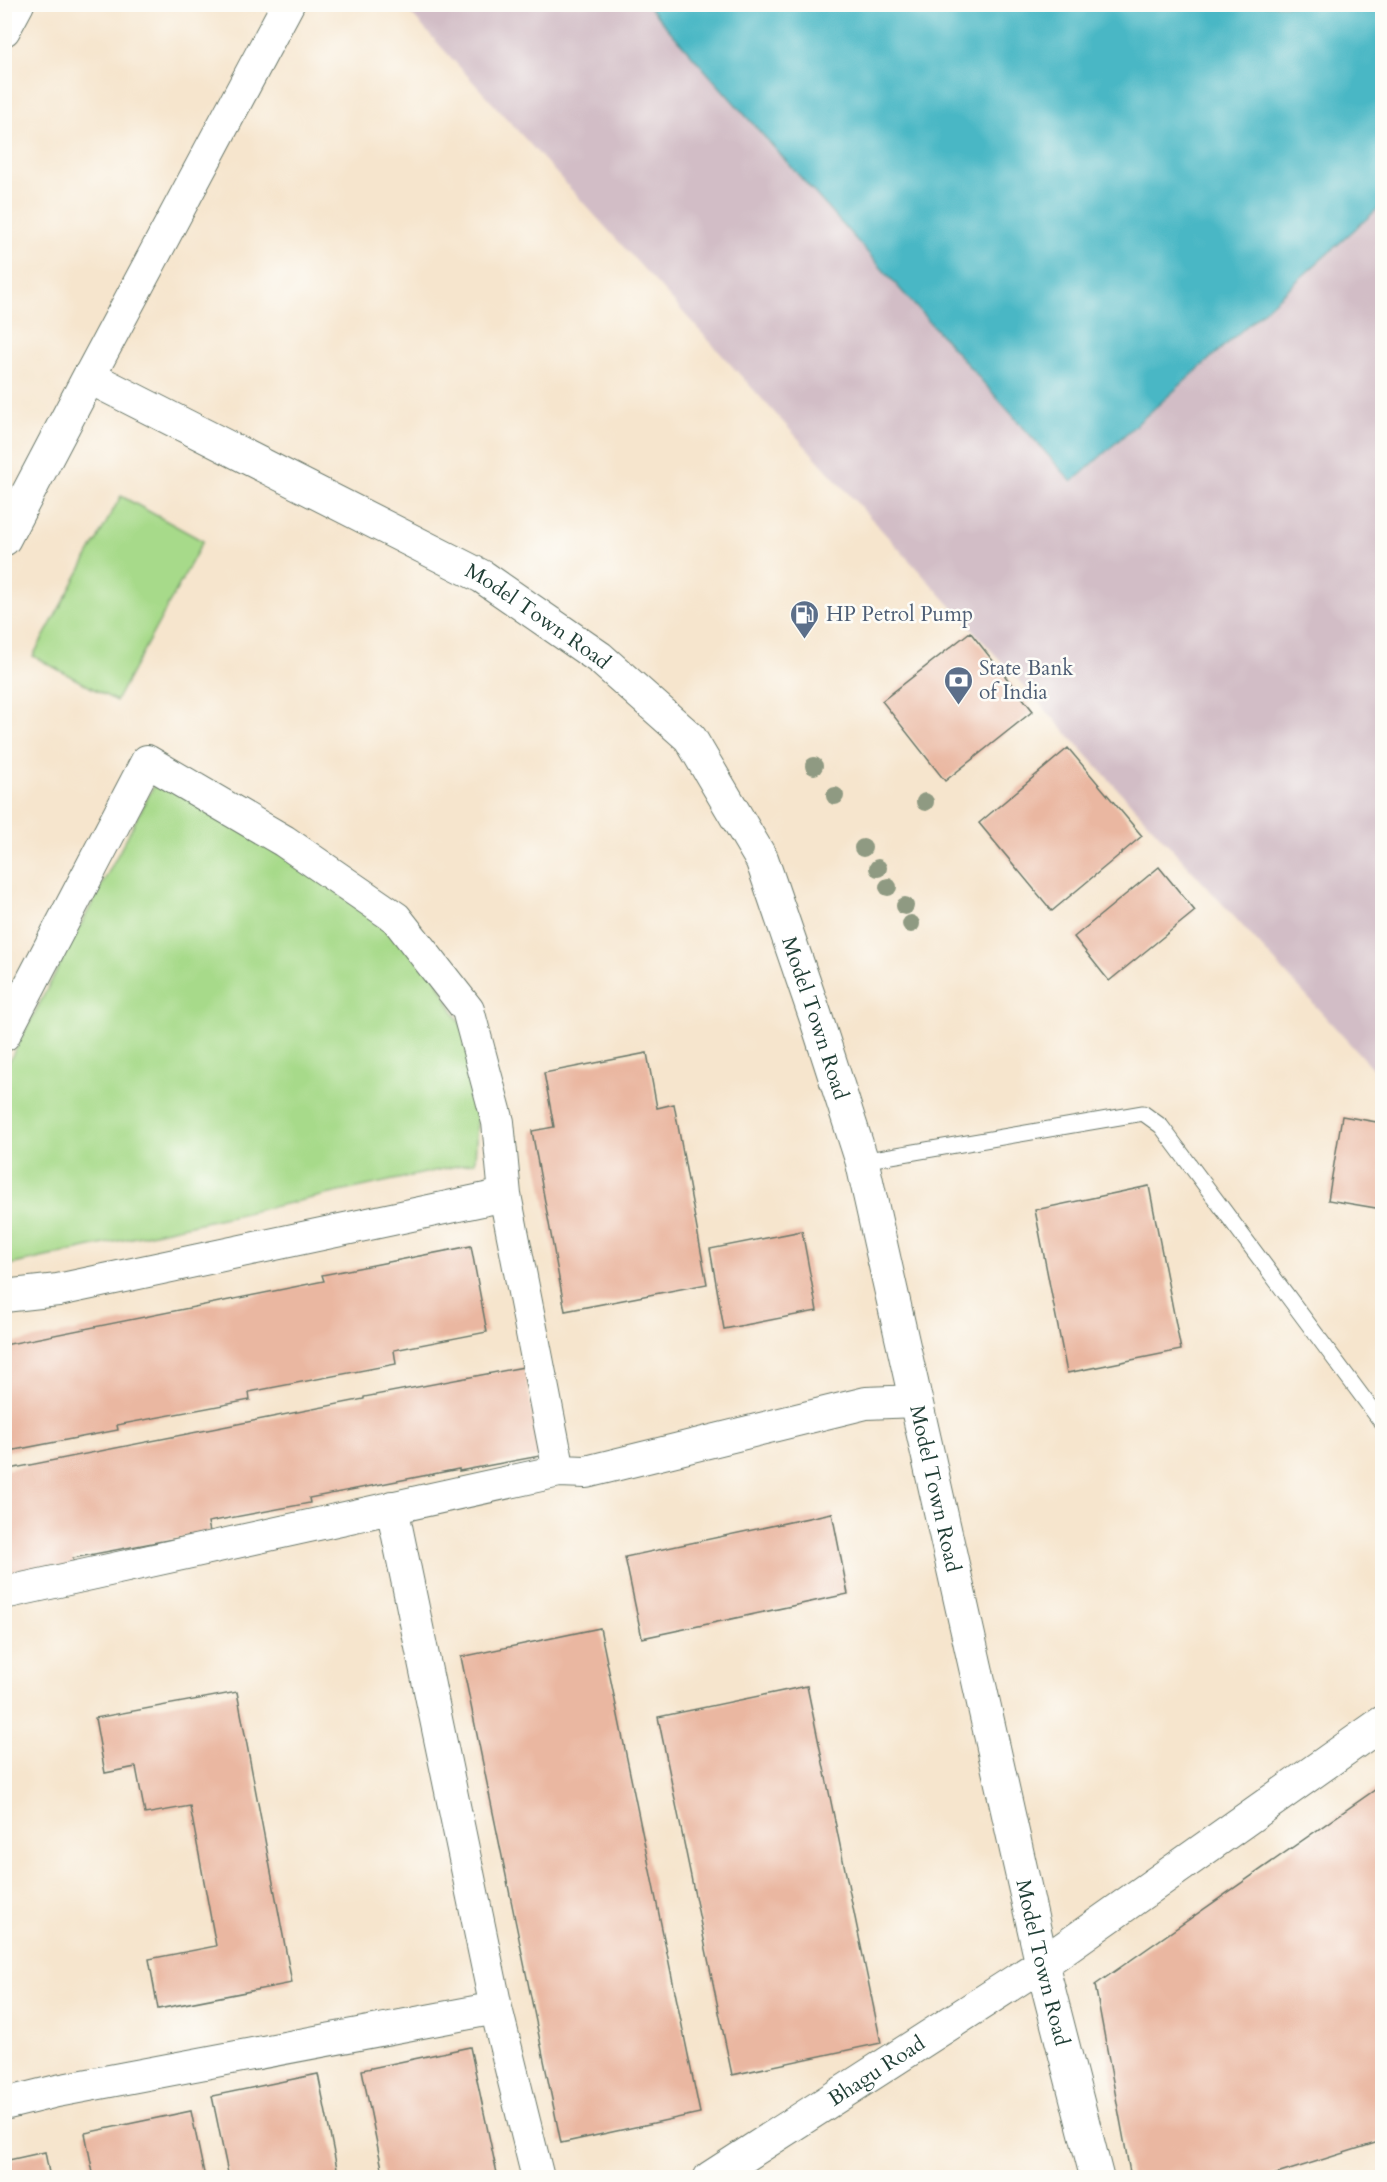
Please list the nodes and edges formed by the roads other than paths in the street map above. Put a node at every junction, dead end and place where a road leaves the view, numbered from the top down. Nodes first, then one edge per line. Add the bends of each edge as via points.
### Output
1 (18, 4) edge
2 (288, 4) edge
3 (4, 30) edge
4 (89, 377) junction
5 (4, 539) edge
6 (4, 1035) edge
7 (862, 1161) junction
8 (505, 1195) junction
9 (4, 1296) edge
10 (916, 1401) junction
11 (1383, 1423) edge
12 (559, 1471) junction
13 (392, 1507) junction
14 (4, 1593) edge
15 (1383, 1723) edge
16 (1042, 1964) junction
17 (496, 2008) junction
18 (4, 2104) edge
19 (538, 2178) edge
20 (710, 2178) edge
21 (1097, 2178) edge

1 - 3 street
2 - 4 street
4 - 5 main road
4 - 7 main road, Model Town Road via 483,577 600,658 690,738 762,860
6 - 8 street via 147,761 284,841 396,918 468,1010 498,1122
7 - 10 main road, Model Town Road
7 - 11 lane via 1143,1113 1161,1126
8 - 9 street via 58,1290
8 - 12 street
10 - 12 street via 866,1403 586,1472
10 - 16 main road, Model Town Road
12 - 13 street
13 - 14 street
13 - 17 street
15 - 16 main road, Bhagu Road
16 - 20 main road, Bhagu Road
16 - 21 main road, Model Town Road
17 - 18 street
17 - 19 street

